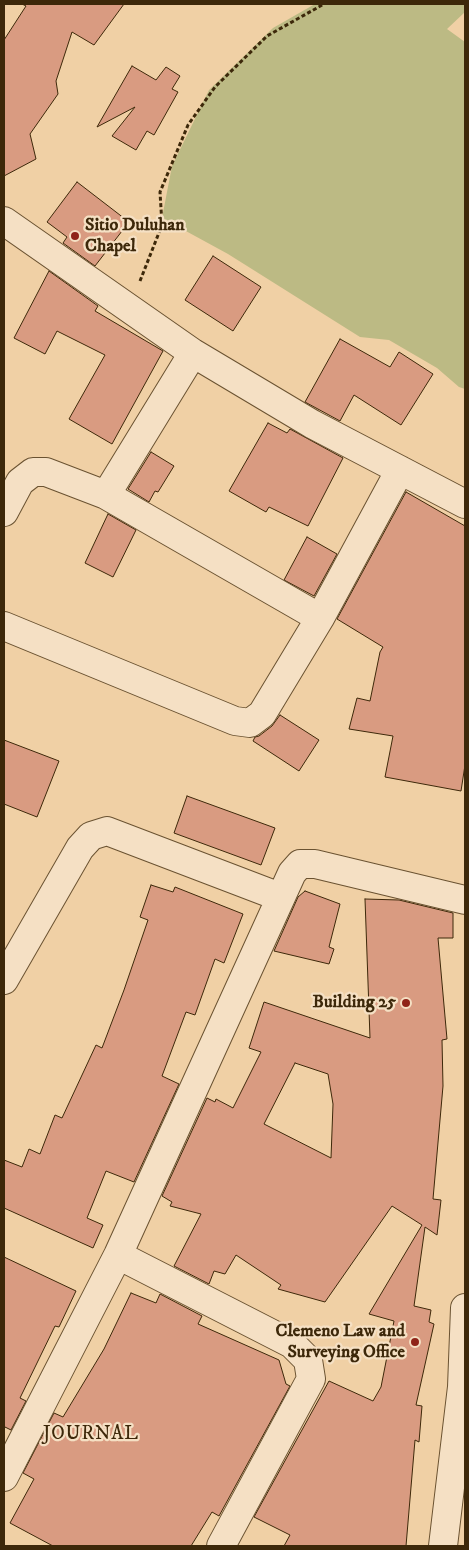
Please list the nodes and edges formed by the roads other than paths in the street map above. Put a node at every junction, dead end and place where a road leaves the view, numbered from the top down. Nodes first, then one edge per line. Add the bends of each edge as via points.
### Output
1 (4, 221) edge
2 (193, 354) junction
3 (400, 470) junction
4 (106, 495) junction
5 (465, 504) edge
6 (4, 512) edge
7 (320, 618) junction
8 (4, 626) edge
9 (280, 898) junction
10 (465, 900) edge
11 (4, 980) edge
12 (118, 1255) junction
13 (465, 1308) edge
14 (463, 1387) edge
15 (4, 1477) edge
16 (221, 1546) edge
17 (443, 1546) edge

1 - 2 street
2 - 3 street via 312,424
2 - 4 street
3 - 5 street
3 - 7 street
4 - 6 street via 46,472 32,472 20,482
4 - 7 street
7 - 8 street via 262,714 250,723 235,721
9 - 10 street via 300,864 315,864
9 - 11 street via 108,831 91,836 80,848
9 - 12 street
12 - 15 street
12 - 16 street via 292,1344 308,1360 311,1379
13 - 14 street
14 - 17 street

